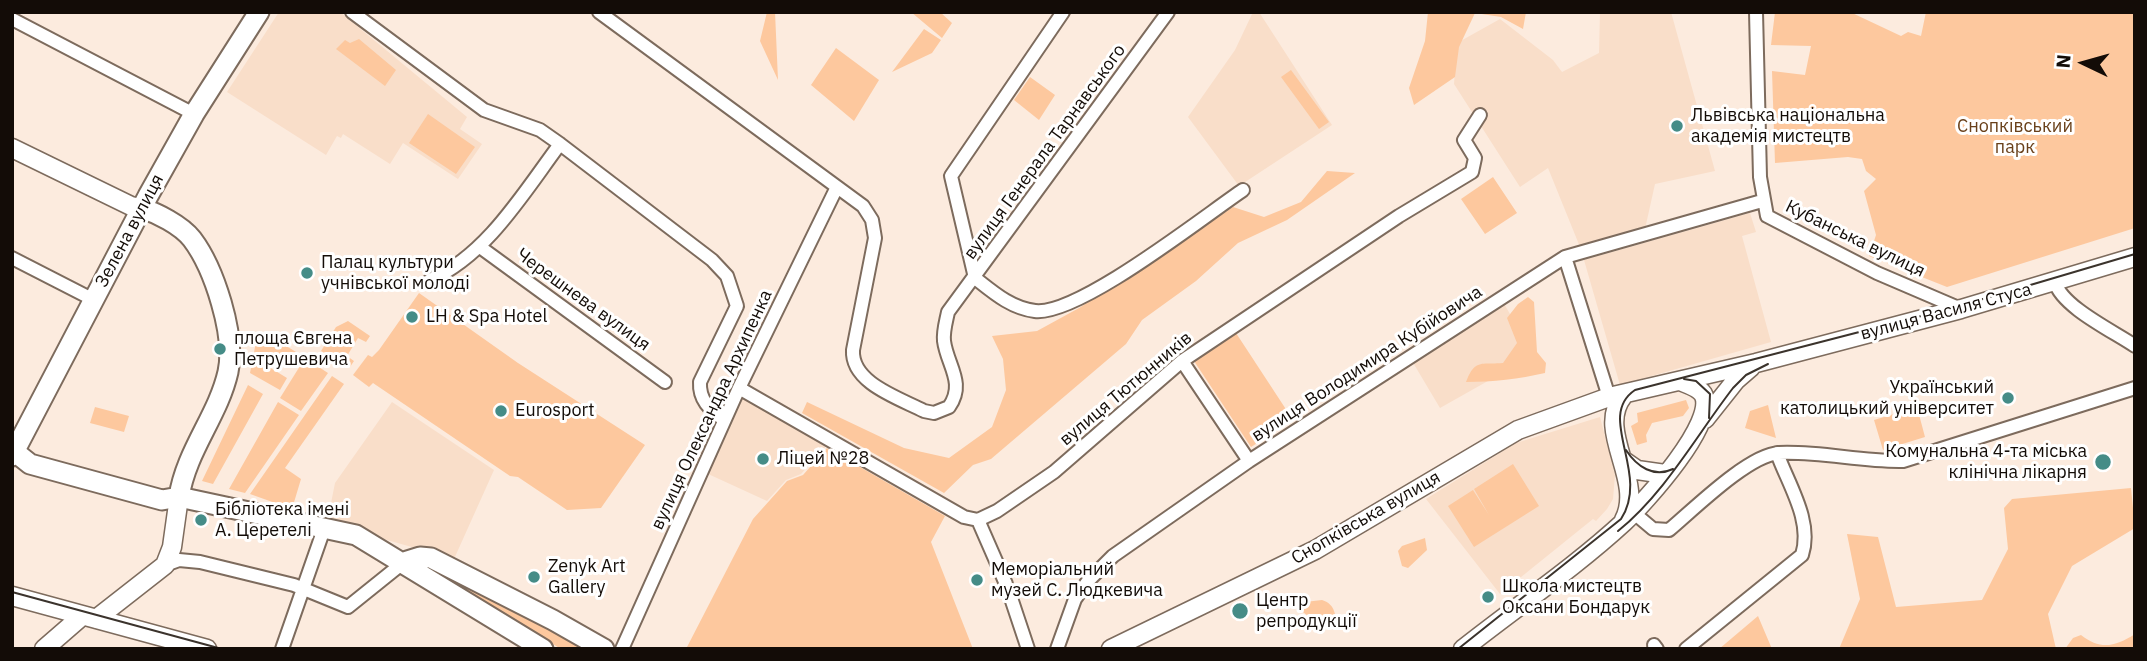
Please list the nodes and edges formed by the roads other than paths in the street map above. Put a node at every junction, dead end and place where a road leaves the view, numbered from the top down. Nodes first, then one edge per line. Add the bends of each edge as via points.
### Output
1 (259, 12) edge
2 (352, 12) edge
3 (599, 12) edge
4 (1063, 12) edge
5 (1168, 12) edge
6 (1756, 12) edge
7 (12, 19) edge
8 (194, 114) junction
9 (1480, 115) dead end
10 (560, 144) junction
11 (12, 148) edge
12 (837, 187) junction
13 (1243, 190) dead end
14 (1762, 201) junction
15 (141, 208) junction
16 (480, 247) junction
17 (1565, 257) junction
18 (2135, 257) edge
19 (12, 258) edge
20 (975, 278) junction
21 (430, 280) dead end
22 (2055, 282) junction
23 (94, 300) junction
24 (1961, 309) junction
25 (2135, 346) edge
26 (1182, 362) junction
27 (1756, 363) junction
28 (1680, 381) junction
29 (664, 382) dead end
30 (739, 388) junction
31 (2135, 388) edge
32 (1616, 396) junction
33 (724, 419) junction
34 (1702, 424) junction
35 (1777, 453) junction
36 (13, 454) edge
37 (1249, 461) junction
38 (1623, 461) junction
39 (1665, 474) junction
40 (178, 497) junction
41 (1628, 518) junction
42 (978, 520) junction
43 (325, 526) junction
44 (404, 562) junction
45 (165, 565) junction
46 (1006, 584) dead end
47 (305, 589) junction
48 (12, 596) edge
49 (1011, 597) dead end
50 (89, 617) junction
51 (167, 644) edge
52 (44, 649) edge
53 (208, 649) edge
54 (282, 649) edge
55 (543, 649) edge
56 (604, 649) edge
57 (622, 649) edge
58 (1028, 649) edge
59 (1057, 649) edge
60 (1111, 649) edge
61 (1463, 649) edge
62 (1686, 649) edge

1 - 8 main road, Зелена вулиця
2 - 10 street via 484,110 540,130
3 - 12 street, вулиця Генерала Тарнавського
4 - 20 street via 951,176
5 - 20 street, вулиця Генерала Тарнавського
6 - 14 street, Кубанська вулиця
7 - 8 street
8 - 15 main road, Зелена вулиця
9 - 26 street, вулиця Тютюнників via 1464,140 1475,158 1472,172
10 - 16 street
10 - 33 street via 727,276 737,306 700,382 709,409
11 - 15 main road
12 - 20 street, вулиця Генерала Тарнавського via 863,206 872,220 875,238 853,350 854,366 861,376 924,411 934,413 949,407 957,381 944,327 948,312
12 - 30 street, вулиця Олександра Архипенка
13 - 20 street, вулиця Генерала Тарнавського via 1100,287 1058,309 1038,312 1011,306
14 - 17 street, вулиця Володимира Кубійовича
14 - 24 street, Кубанська вулиця via 1767,216 1877,273
15 - 23 main road, Зелена вулиця
15 - 40 main road via 155,212 191,237 209,270 230,345 225,381 186,463
16 - 21 street
16 - 29 street, Черешнева вулиця
17 - 32 street
17 - 37 street, вулиця Володимира Кубійовича
18 - 22 main road, вулиця Василя Стуса
19 - 23 street
22 - 24 main road, вулиця Василя Стуса
22 - 25 street via 2058,294 2069,303
23 - 36 main road, Зелена вулиця
24 - 27 main road, вулиця Василя Стуса
26 - 37 street
26 - 42 street, вулиця Тютюнників via 1054,472
27 - 28 main road
27 - 34 main road via 1736,380
28 - 32 main road
28 - 34 main road via 1704,395
30 - 33 street, вулиця Олександра Архипенка
30 - 42 street via 964,517
31 - 35 street via 1903,461
32 - 38 main road via 1614,427
32 - 60 main road, Снопківська вулиця via 1518,430 1315,550
33 - 57 street, вулиця Олександра Архипенка
34 - 39 main road
35 - 41 street via 1751,464 1669,530 1653,529
35 - 62 street via 1805,525 1802,555
36 - 40 main road via 34,452 165,487
37 - 59 street, вулиця Володимира Кубійовича via 1113,556 1075,599
38 - 39 main road via 1637,470
38 - 41 main road
39 - 41 main road
40 - 43 main road
40 - 45 main road
41 - 61 main road
42 - 46 street
43 - 44 main road via 356,535
43 - 47 street
44 - 47 street via 348,607
44 - 55 main road
44 - 56 main road via 420,556 431,558
45 - 47 street via 179,559 200,562
45 - 50 main road
47 - 54 street
48 - 50 main road
49 - 58 street
50 - 51 main road
50 - 52 main road
51 - 53 main road

